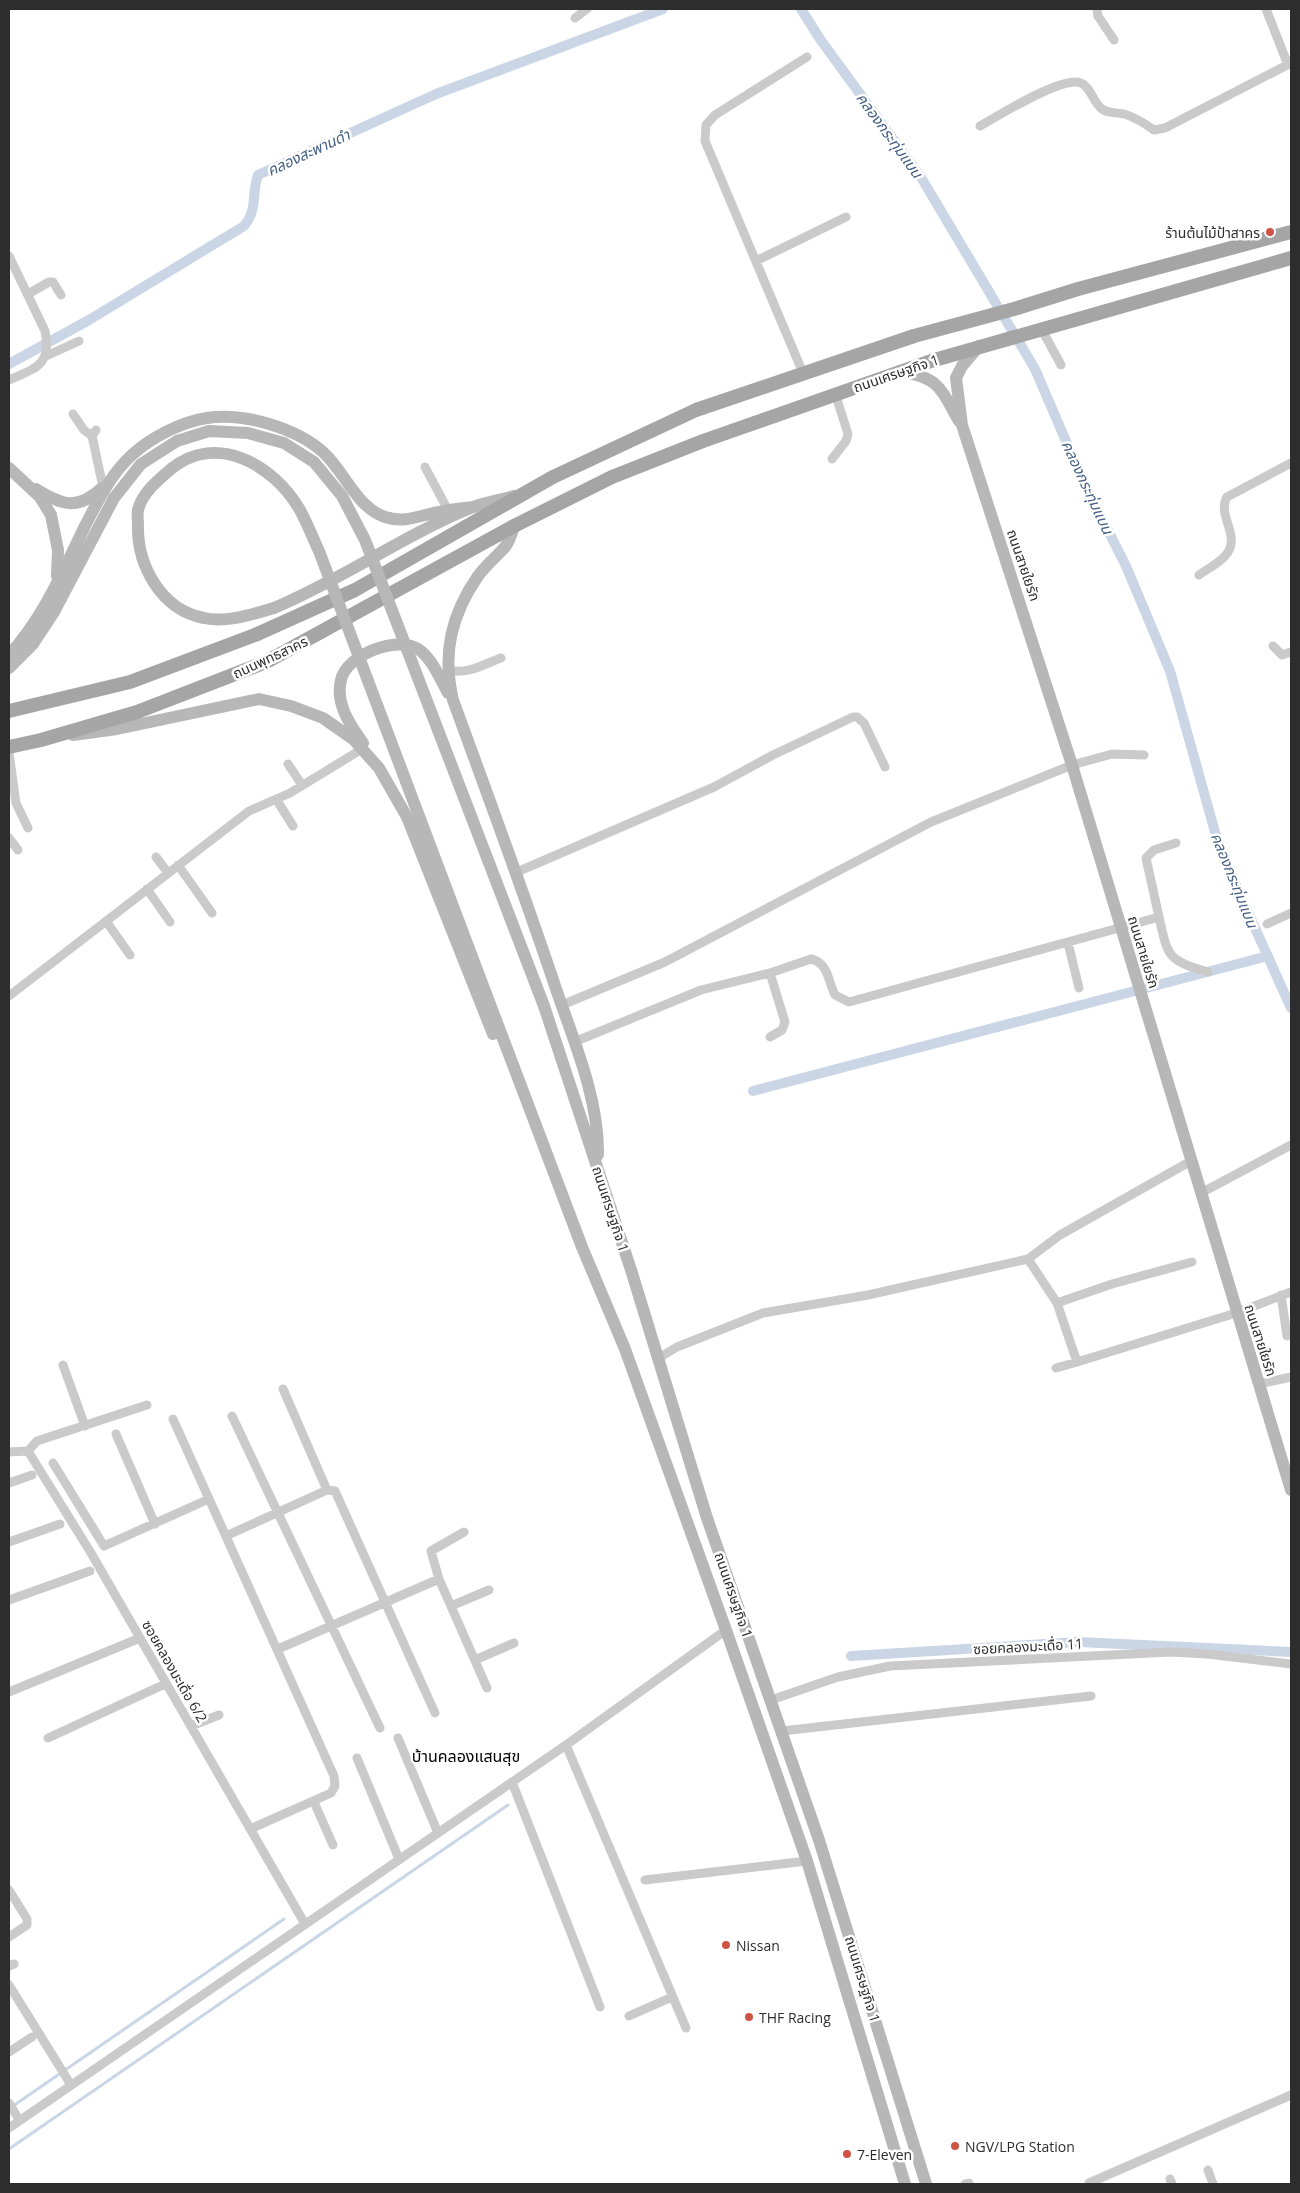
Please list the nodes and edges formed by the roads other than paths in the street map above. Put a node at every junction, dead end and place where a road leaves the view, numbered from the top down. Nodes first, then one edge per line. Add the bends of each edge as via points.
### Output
1 (587, 9) edge
2 (1097, 9) edge
3 (1266, 9) edge
4 (575, 18) dead end
5 (1114, 40) dead end
6 (807, 56) dead end
7 (1290, 64) edge
8 (980, 126) dead end
9 (846, 217) dead end
10 (1291, 232) edge
11 (9, 256) edge
12 (1291, 258) edge
13 (756, 261) junction
14 (28, 294) junction
15 (62, 295) dead end
16 (1041, 328) junction
17 (79, 341) dead end
18 (979, 346) junction
19 (46, 356) junction
20 (1060, 365) dead end
21 (900, 371) junction
22 (803, 373) junction
23 (9, 380) edge
24 (835, 393) junction
25 (72, 414) dead end
26 (962, 425) junction
27 (832, 459) dead end
28 (1291, 463) edge
29 (425, 467) dead end
30 (9, 468) edge
31 (25, 483) junction
32 (107, 484) junction
33 (516, 496) junction
34 (474, 507) junction
35 (448, 510) junction
36 (514, 526) junction
37 (1199, 574) dead end
38 (53, 590) junction
39 (1273, 646) dead end
40 (1291, 652) edge
41 (9, 655) edge
42 (502, 658) dead end
43 (9, 668) edge
44 (449, 670) junction
45 (9, 711) edge
46 (462, 723) junction
47 (41, 740) junction
48 (9, 747) edge
49 (362, 749) junction
50 (9, 753) edge
51 (1144, 755) dead end
52 (288, 764) dead end
53 (1072, 765) junction
54 (885, 767) dead end
55 (379, 768) junction
56 (302, 785) junction
57 (12, 791) edge
58 (276, 799) junction
59 (293, 826) dead end
60 (28, 828) dead end
61 (9, 838) edge
62 (1176, 843) dead end
63 (18, 850) dead end
64 (156, 857) dead end
65 (178, 866) junction
66 (517, 872) junction
67 (168, 873) junction
68 (147, 890) junction
69 (1291, 912) edge
70 (212, 913) dead end
71 (1159, 917) junction
72 (106, 921) junction
73 (170, 922) dead end
74 (1268, 924) dead end
75 (1121, 927) junction
76 (1068, 943) junction
77 (130, 955) dead end
78 (1208, 972) dead end
79 (770, 973) junction
80 (1079, 988) dead end
81 (9, 996) edge
82 (562, 1005) junction
83 (770, 1037) dead end
84 (574, 1042) junction
85 (1291, 1145) edge
86 (1191, 1161) junction
87 (598, 1167) junction
88 (553, 1169) junction
89 (1201, 1193) junction
90 (1028, 1260) junction
91 (1192, 1262) dead end
92 (1291, 1292) edge
93 (1281, 1295) junction
94 (1056, 1303) junction
95 (1236, 1313) junction
96 (1287, 1336) dead end
97 (657, 1359) junction
98 (1076, 1362) junction
99 (63, 1365) dead end
100 (1056, 1368) dead end
101 (1291, 1377) edge
102 (1259, 1384) junction
103 (283, 1389) dead end
104 (147, 1405) dead end
105 (232, 1416) dead end
106 (173, 1419) dead end
107 (85, 1426) junction
108 (116, 1434) dead end
109 (28, 1451) junction
110 (9, 1452) edge
111 (53, 1463) dead end
112 (32, 1475) dead end
113 (9, 1483) edge
114 (328, 1490) junction
115 (1291, 1490) edge
116 (209, 1499) junction
117 (278, 1512) junction
118 (60, 1524) dead end
119 (155, 1524) junction
120 (464, 1532) dead end
121 (226, 1536) junction
122 (9, 1542) edge
123 (90, 1572) dead end
124 (439, 1579) junction
125 (489, 1590) dead end
126 (9, 1600) edge
127 (384, 1602) junction
128 (451, 1606) junction
129 (331, 1625) junction
130 (726, 1630) junction
131 (140, 1638) junction
132 (514, 1643) dead end
133 (278, 1649) junction
134 (475, 1660) junction
135 (1291, 1664) edge
136 (165, 1684) junction
137 (487, 1688) dead end
138 (9, 1692) edge
139 (1091, 1696) dead end
140 (771, 1700) junction
141 (434, 1713) dead end
142 (219, 1715) dead end
143 (190, 1726) junction
144 (380, 1728) dead end
145 (782, 1731) junction
146 (48, 1738) dead end
147 (398, 1738) dead end
148 (566, 1745) junction
149 (357, 1758) dead end
150 (512, 1782) junction
151 (314, 1802) junction
152 (250, 1829) junction
153 (438, 1833) junction
154 (819, 1840) junction
155 (333, 1845) dead end
156 (802, 1846) junction
157 (399, 1859) junction
158 (806, 1861) junction
159 (645, 1880) dead end
160 (9, 1890) edge
161 (305, 1924) junction
162 (9, 1937) edge
163 (9, 1985) edge
164 (672, 1996) junction
165 (600, 2007) dead end
166 (629, 2016) dead end
167 (686, 2028) dead end
168 (32, 2037) dead end
169 (9, 2052) edge
170 (71, 2085) junction
171 (1291, 2095) edge
172 (9, 2103) edge
173 (20, 2120) junction
174 (9, 2128) edge
175 (1208, 2170) dead end
176 (905, 2184) edge
177 (926, 2184) edge
178 (1089, 2184) edge
179 (1213, 2184) edge

1 - 4 street
2 - 5 street
3 - 7 street
6 - 13 street via 714,115 706,125 705,141
7 - 8 street via 1165,128 1154,130 1136,118 1103,110 1081,82 1064,82
9 - 13 street
10 - 22 main road, ถนนเศรษฐกิจ 1 via 914,336
11 - 14 street
12 - 16 main road, ถนนเศรษฐกิจ 1
13 - 22 street
14 - 15 street via 52,282
14 - 19 street via 45,331
16 - 18 main road, ถนนเศรษฐกิจ 1
16 - 20 street
17 - 19 street
18 - 21 main road, ถนนเศรษฐกิจ 1
18 - 26 main road, ถนนสายใยรัก via 956,378
19 - 23 street via 40,366
21 - 24 main road, ถนนเศรษฐกิจ 1
21 - 26 main road, ถนนสายใยรัก via 921,375 943,390
22 - 33 main road, ถนนเศรษฐกิจ 1 via 696,410
24 - 27 street via 848,434
24 - 36 main road, ถนนเศรษฐกิจ 1 via 612,477
25 - 32 street via 84,430 94,433
26 - 53 main road, ถนนสายใยรัก
28 - 37 street via 1227,497 1224,510 1231,536 1230,549
29 - 35 street
30 - 31 main road
31 - 32 main road via 59,503 72,504 86,501
31 - 38 main road via 40,497 51,515 58,557
32 - 35 main road via 132,454 171,429 207,418 250,419 289,430 323,452 364,504 375,512 410,520
32 - 38 main road
33 - 34 main road
33 - 45 main road, ถนนพุทธสาคร via 355,590 255,635 130,682
34 - 35 main road
34 - 88 main road, ถนนเศรษฐกิจ 1, bridge via 423,530 312,592 274,608 240,617 204,618 173,606 150,579 137,546 138,509 153,484 178,464 212,451 244,457 275,479 299,509 319,551 496,1020
36 - 44 main road via 506,546 479,575 456,616 448,646
36 - 47 main road, ถนนพุทธสาคร via 266,662 136,712
38 - 41 main road via 25,637
39 - 40 street via 1282,655
42 - 44 street via 459,673
43 - 87 main road, ถนนเศรษฐกิจ 1, bridge via 33,644 54,612 114,498 141,464 177,441 209,431 248,433 284,443 314,462 342,496 365,540 544,1006
44 - 46 main road via 449,682
46 - 55 main road via 438,675 417,648 392,644 366,653 348,667 341,679 340,698 347,719
46 - 66 main road
47 - 48 main road, ถนนพุทธสาคร
47 - 49 main road via 117,729 259,699 324,718
49 - 55 main road
49 - 56 street
50 - 57 street
51 - 53 street via 1112,754
52 - 56 street
53 - 75 main road, ถนนสายใยรัก
53 - 82 street via 931,822 665,962
54 - 66 street via 864,723 853,717 714,787
55 - 88 main road via 407,817 531,1130
56 - 58 street
57 - 60 street
58 - 59 street
58 - 65 street via 248,811
61 - 63 street
62 - 71 street via 1154,850 1146,858
64 - 67 street
65 - 67 street
65 - 70 street
66 - 82 main road
67 - 68 street
68 - 72 street
68 - 73 street
69 - 74 street
71 - 75 street
71 - 78 street via 1166,946 1175,961
72 - 77 street
72 - 81 street
75 - 76 street
75 - 86 main road, ถนนสายใยรัก
76 - 79 street via 849,1002 835,995 825,968 817,960
76 - 80 street
79 - 83 street via 785,1022 782,1030
79 - 84 street via 701,990
82 - 84 main road
84 - 87 main road via 596,1123
85 - 89 street
86 - 89 main road, ถนนสายใยรัก
86 - 90 street via 1060,1235
87 - 97 main road, ถนนเศรษฐกิจ 1
88 - 130 main road, ถนนเศรษฐกิจ 1 via 625,1349
89 - 95 main road, ถนนสายใยรัก
90 - 94 street
90 - 97 street via 868,1295 763,1313 677,1347
91 - 94 street
92 - 93 street
93 - 95 street
93 - 96 street
94 - 98 street
95 - 98 street
95 - 102 main road, ถนนสายใยรัก
97 - 140 main road, ถนนเศรษฐกิจ 1 via 707,1518
98 - 100 street
99 - 107 street
101 - 102 street
102 - 115 main road, ถนนสายใยรัก
103 - 114 street
104 - 107 street
105 - 117 street
106 - 116 street
107 - 109 street via 37,1441
108 - 119 street
109 - 110 street
109 - 131 street, ซอยคลองมะเดื่อ 6/2
111 - 119 street via 104,1546
112 - 113 street
114 - 117 street
114 - 127 street via 335,1491
116 - 119 street
116 - 121 street
117 - 121 street
117 - 129 street
118 - 122 street
120 - 124 street via 431,1551
121 - 133 street
123 - 126 street
124 - 127 street
124 - 128 street
125 - 128 street
127 - 129 street
127 - 141 street
128 - 134 street
129 - 133 street
129 - 144 street
130 - 148 street
130 - 156 main road, ถนนเศรษฐกิจ 1
131 - 136 street, ซอยคลองมะเดื่อ 6/2
131 - 138 street
132 - 134 street
133 - 151 street via 334,1776 335,1786 331,1793
134 - 137 street
135 - 140 street, ซอยคลองมะเดื่อ 11 via 1171,1652 890,1666 838,1677
136 - 143 street, ซอยคลองมะเดื่อ 6/2
136 - 146 street
139 - 145 street
140 - 145 main road, ถนนเศรษฐกิจ 1
142 - 143 street
143 - 152 street, ซอยคลองมะเดื่อ 6/2
145 - 154 main road, ถนนเศรษฐกิจ 1
147 - 153 street
148 - 150 street
148 - 164 street
149 - 157 street
150 - 153 street
150 - 165 street
151 - 152 street
151 - 155 street
152 - 161 street, ซอยคลองมะเดื่อ 6/2
153 - 157 street
154 - 156 main road
154 - 177 main road, ถนนเศรษฐกิจ 1
156 - 158 main road, ถนนเศรษฐกิจ 1
157 - 161 street
158 - 159 street
158 - 176 main road, ถนนเศรษฐกิจ 1
160 - 162 street via 27,1919 27,1925
161 - 170 street
163 - 170 street
164 - 166 street
164 - 167 street
168 - 169 street
170 - 173 street
171 - 178 street
172 - 173 street
173 - 174 street
175 - 179 street

